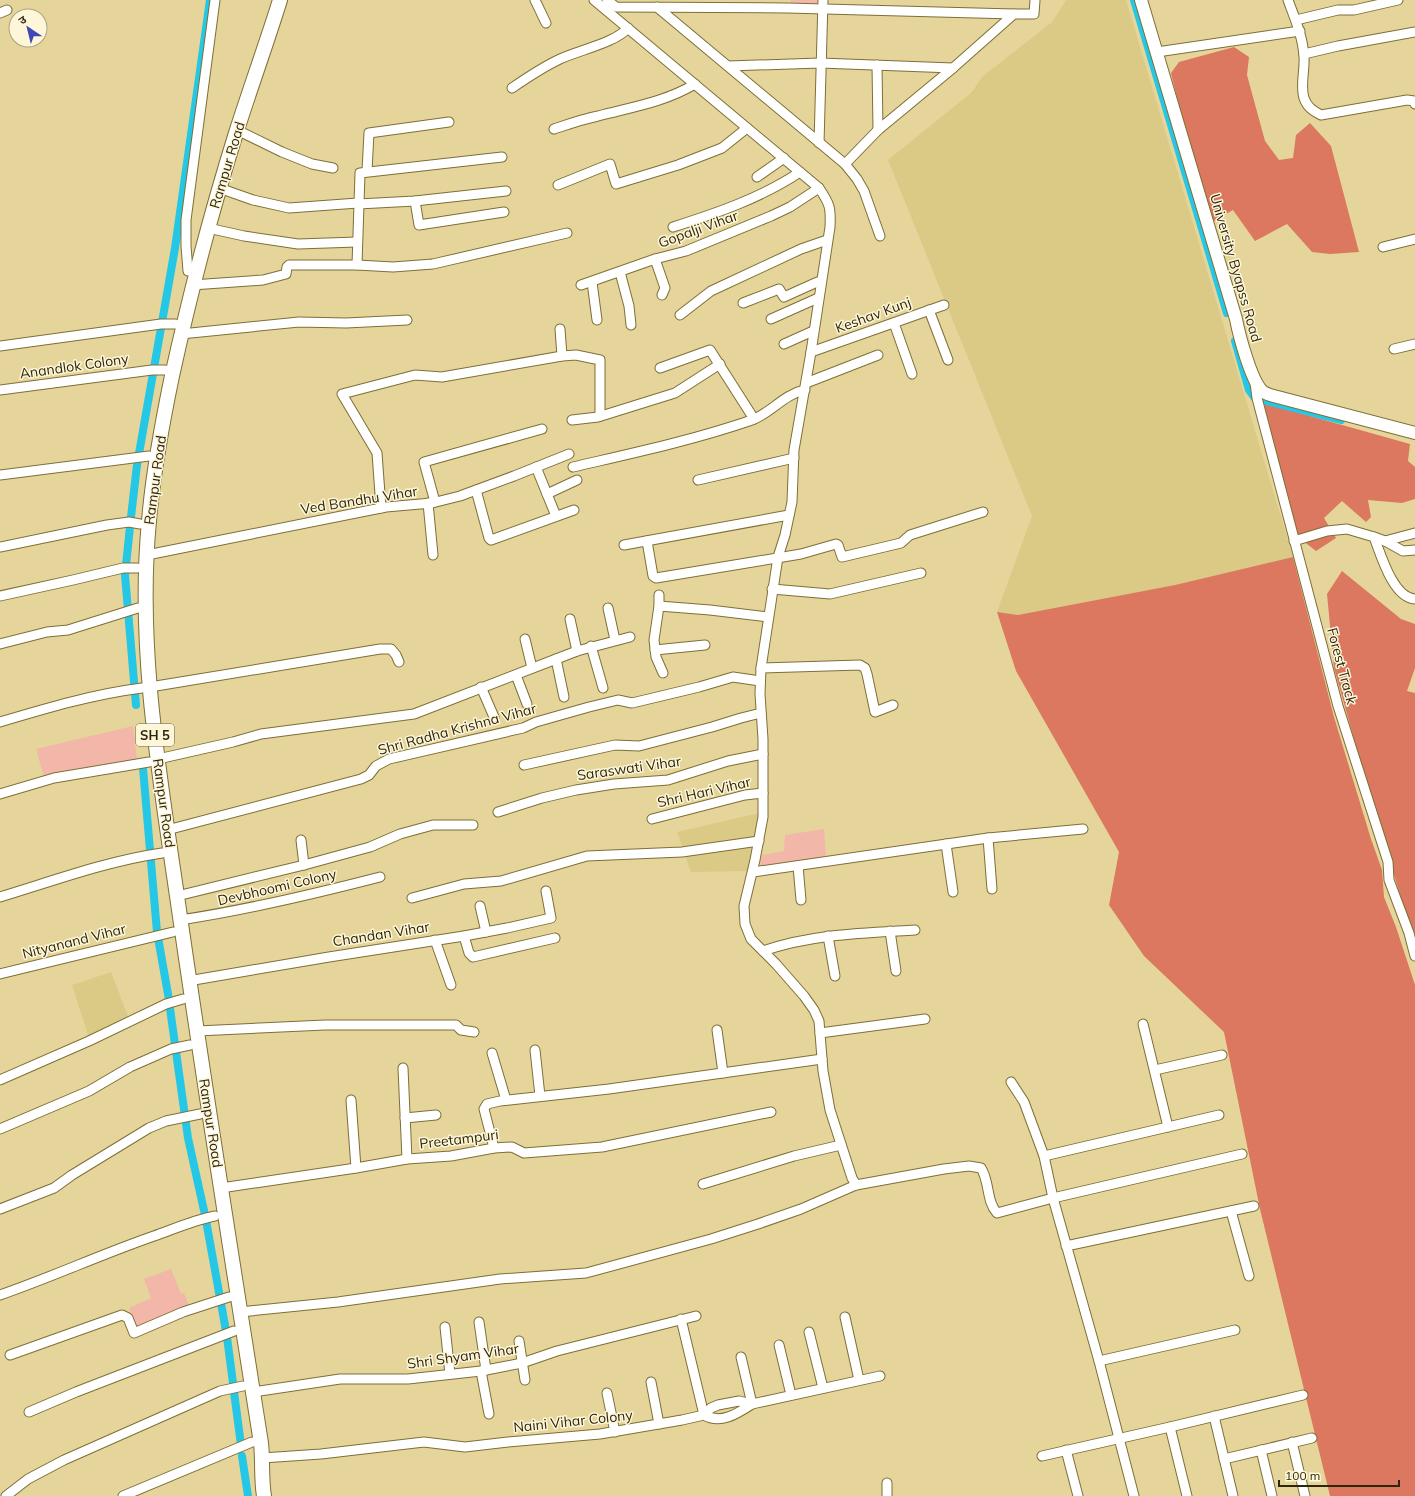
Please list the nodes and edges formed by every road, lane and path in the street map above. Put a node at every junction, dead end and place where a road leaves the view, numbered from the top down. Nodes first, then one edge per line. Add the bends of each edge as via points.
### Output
1 (215, 0) edge
2 (270, 0) edge
3 (280, 0) edge
4 (534, 0) edge
5 (594, 0) edge
6 (607, 0) edge
7 (1035, 0) edge
8 (1141, 0) edge
9 (1288, 0) edge
10 (1398, 0) edge
11 (787, 4) edge
12 (823, 4) edge
13 (657, 7) junction
14 (1014, 14) junction
15 (1296, 20) junction
16 (546, 23) dead end
17 (628, 28) junction
18 (1300, 31) junction
19 (1415, 32) edge
20 (1157, 52) junction
21 (1304, 54) junction
22 (820, 63) junction
23 (728, 66) junction
24 (878, 66) junction
25 (953, 68) junction
26 (695, 84) junction
27 (512, 88) dead end
28 (1415, 104) edge
29 (449, 122) dead end
30 (747, 128) junction
31 (554, 129) dead end
32 (237, 130) junction
33 (878, 130) junction
34 (819, 143) junction
35 (502, 157) dead end
36 (784, 158) junction
37 (845, 164) junction
38 (333, 168) dead end
39 (367, 171) junction
40 (800, 172) junction
41 (757, 177) dead end
42 (558, 185) dead end
43 (220, 188) junction
44 (819, 188) junction
45 (506, 191) dead end
46 (415, 201) junction
47 (358, 204) junction
48 (504, 212) dead end
49 (673, 226) dead end
50 (208, 228) junction
51 (567, 233) dead end
52 (880, 236) dead end
53 (1415, 239) edge
54 (827, 240) junction
55 (357, 242) junction
56 (1382, 247) dead end
57 (655, 259) junction
58 (357, 265) junction
59 (188, 271) junction
60 (620, 272) junction
61 (821, 281) junction
62 (592, 282) junction
63 (192, 285) junction
64 (581, 285) dead end
65 (662, 295) dead end
66 (818, 298) junction
67 (743, 303) dead end
68 (944, 305) dead end
69 (929, 310) junction
70 (680, 315) dead end
71 (771, 319) dead end
72 (407, 320) dead end
73 (597, 320) dead end
74 (894, 323) junction
75 (631, 325) dead end
76 (170, 326) junction
77 (560, 330) dead end
78 (813, 331) junction
79 (784, 344) dead end
80 (1415, 344) edge
81 (0, 346) edge
82 (1394, 349) dead end
83 (811, 352) junction
84 (878, 355) dead end
85 (562, 356) junction
86 (948, 360) dead end
87 (720, 364) junction
88 (660, 368) dead end
89 (157, 370) junction
90 (912, 374) dead end
91 (1254, 380) junction
92 (805, 386) junction
93 (0, 390) edge
94 (600, 416) junction
95 (754, 419) junction
96 (572, 420) dead end
97 (542, 429) dead end
98 (1415, 433) edge
99 (569, 454) dead end
100 (141, 458) junction
101 (794, 458) junction
102 (536, 467) junction
103 (573, 467) dead end
104 (0, 475) edge
105 (578, 480) dead end
106 (698, 480) dead end
107 (476, 490) junction
108 (547, 494) junction
109 (432, 503) junction
110 (381, 508) junction
111 (574, 510) dead end
112 (983, 512) dead end
113 (789, 515) junction
114 (556, 516) junction
115 (134, 523) junction
116 (1415, 533) edge
117 (1374, 537) junction
118 (647, 540) junction
119 (1294, 541) junction
120 (1385, 541) junction
121 (624, 545) dead end
122 (0, 547) edge
123 (1415, 550) edge
124 (433, 554) dead end
125 (146, 555) junction
126 (778, 557) junction
127 (130, 568) junction
128 (921, 573) dead end
129 (772, 590) junction
130 (659, 595) dead end
131 (0, 596) edge
132 (1415, 599) edge
133 (659, 606) junction
134 (608, 608) dead end
135 (131, 610) junction
136 (768, 617) junction
137 (570, 619) dead end
138 (630, 637) dead end
139 (525, 638) dead end
140 (615, 640) junction
141 (0, 644) edge
142 (705, 644) dead end
143 (591, 646) junction
144 (577, 650) junction
145 (655, 650) junction
146 (556, 659) junction
147 (399, 662) dead end
148 (532, 668) junction
149 (761, 668) junction
150 (663, 673) dead end
151 (516, 674) junction
152 (760, 681) junction
153 (481, 687) junction
154 (140, 688) junction
155 (603, 688) dead end
156 (564, 697) dead end
157 (527, 704) dead end
158 (893, 705) dead end
159 (761, 713) junction
160 (494, 717) dead end
161 (0, 722) edge
162 (763, 754) junction
163 (154, 760) junction
164 (524, 765) dead end
165 (763, 793) junction
166 (0, 794) edge
167 (498, 812) dead end
168 (652, 819) dead end
169 (473, 825) dead end
170 (1083, 829) dead end
171 (167, 830) junction
172 (988, 838) junction
173 (301, 840) dead end
174 (759, 841) junction
175 (946, 844) junction
176 (154, 854) junction
177 (304, 865) junction
178 (798, 866) junction
179 (753, 872) junction
180 (380, 877) dead end
181 (992, 889) dead end
182 (546, 891) dead end
183 (953, 892) dead end
184 (177, 896) junction
185 (0, 897) edge
186 (412, 898) dead end
187 (802, 900) dead end
188 (480, 906) dead end
189 (915, 930) dead end
190 (167, 931) junction
191 (890, 931) junction
192 (486, 932) junction
193 (464, 936) junction
194 (828, 936) junction
195 (555, 938) dead end
196 (434, 940) junction
197 (763, 951) junction
198 (1415, 956) edge
199 (896, 972) dead end
200 (0, 974) edge
201 (835, 976) dead end
202 (188, 981) junction
203 (451, 985) dead end
204 (175, 1001) junction
205 (925, 1019) dead end
206 (1143, 1024) dead end
207 (717, 1030) dead end
208 (197, 1031) junction
209 (474, 1032) dead end
210 (820, 1033) junction
211 (180, 1047) junction
212 (535, 1050) dead end
213 (492, 1053) dead end
214 (1222, 1055) dead end
215 (822, 1059) junction
216 (402, 1068) dead end
217 (1155, 1070) junction
218 (723, 1073) junction
219 (199, 1078) junction
220 (0, 1080) edge
221 (1011, 1082) dead end
222 (540, 1096) junction
223 (351, 1100) dead end
224 (506, 1100) junction
225 (771, 1112) dead end
226 (436, 1115) dead end
227 (1219, 1115) dead end
228 (191, 1116) junction
229 (405, 1118) junction
230 (1168, 1127) junction
231 (0, 1129) edge
232 (841, 1145) junction
233 (494, 1148) junction
234 (1242, 1154) dead end
235 (1044, 1156) junction
236 (407, 1159) junction
237 (356, 1168) junction
238 (704, 1184) dead end
239 (856, 1185) junction
240 (221, 1188) junction
241 (1053, 1198) junction
242 (1254, 1206) dead end
243 (0, 1209) edge
244 (1231, 1210) junction
245 (209, 1218) junction
246 (1066, 1246) junction
247 (1249, 1276) dead end
248 (0, 1295) edge
249 (223, 1299) junction
250 (240, 1312) junction
251 (696, 1316) dead end
252 (845, 1317) dead end
253 (681, 1319) junction
254 (479, 1322) dead end
255 (445, 1327) dead end
256 (1235, 1330) dead end
257 (234, 1331) junction
258 (809, 1332) dead end
259 (519, 1341) dead end
260 (779, 1345) dead end
261 (10, 1355) dead end
262 (741, 1357) dead end
263 (1099, 1361) junction
264 (522, 1363) junction
265 (483, 1370) junction
266 (450, 1374) junction
267 (880, 1376) dead end
268 (525, 1380) dead end
269 (859, 1380) junction
270 (651, 1382) dead end
271 (823, 1388) junction
272 (248, 1389) junction
273 (608, 1393) dead end
274 (1302, 1394) dead end
275 (791, 1395) junction
276 (752, 1404) junction
277 (28, 1412) dead end
278 (488, 1414) dead end
279 (704, 1415) junction
280 (1214, 1416) junction
281 (660, 1424) junction
282 (1170, 1427) junction
283 (615, 1432) junction
284 (1119, 1438) junction
285 (1312, 1438) dead end
286 (252, 1442) junction
287 (1292, 1442) junction
288 (1066, 1450) junction
289 (1261, 1450) junction
290 (1042, 1456) dead end
291 (262, 1458) junction
292 (1224, 1459) junction
293 (262, 1480) junction
294 (887, 1483) dead end
295 (6, 1496) edge
296 (123, 1496) edge
297 (264, 1496) edge
298 (887, 1496) edge
299 (1078, 1496) edge
300 (1134, 1496) edge
301 (1187, 1496) edge
302 (1233, 1496) edge
303 (1272, 1496) edge
304 (1305, 1496) edge

1 - 59 street via 186,220
2 - 59 main road via 207,200
3 - 32 main road, Rampur Road / SH 5
4 - 16 street
5 - 17 street
6 - 13 street via 616,7
7 - 14 street via 1034,14
8 - 20 main road, University Byapss Road
9 - 15 street
10 - 15 street
11 - 12 street
11 - 13 street
12 - 14 street
12 - 22 street
13 - 23 street
14 - 25 street
15 - 18 street
17 - 26 street
17 - 27 street via 615,38 539,69
18 - 20 street
18 - 21 street
19 - 21 street
20 - 91 main road, University Byapss Road
21 - 28 street via 1303,92 1313,111 1321,115 1407,100 1414,101
22 - 23 street
22 - 24 street
22 - 34 street
23 - 34 street
24 - 25 street
24 - 33 street
25 - 33 street
26 - 30 street
26 - 31 street via 651,104
29 - 39 street via 369,133
30 - 36 street
30 - 42 street via 722,148 623,182 616,184 610,164
32 - 38 street via 312,164
32 - 43 main road, Rampur Road / SH 5
33 - 37 street
34 - 37 street
35 - 39 street
36 - 40 street
36 - 41 street
37 - 52 street via 864,190
39 - 47 street via 359,175
40 - 44 street
40 - 49 street via 780,185 718,213
43 - 47 street via 253,200 289,208
43 - 50 main road, Rampur Road / SH 5
44 - 54 street via 830,210
44 - 57 street, Gopalji Vihar via 771,216 686,251
45 - 46 street
46 - 47 street
46 - 48 street via 419,225
47 - 55 street
50 - 55 street via 298,244
50 - 63 main road, Rampur Road / SH 5
51 - 58 street via 433,264 393,268
53 - 56 street
54 - 61 street
54 - 70 street via 801,248 711,291
55 - 58 street
57 - 60 street, Gopalji Vihar
57 - 65 street via 665,288
58 - 63 street via 289,265 286,274 263,280
59 - 76 main road
60 - 62 street, Gopalji Vihar
60 - 75 street
61 - 66 street
61 - 67 street via 784,297 779,289
62 - 64 street, Gopalji Vihar
62 - 73 street
63 - 76 main road, Rampur Road / SH 5
66 - 71 street
66 - 78 street
68 - 69 street, Keshav Kunj
69 - 74 street, Keshav Kunj
69 - 86 street
72 - 76 street
74 - 83 street, Keshav Kunj
74 - 90 street
76 - 81 street
76 - 89 main road
76 - 125 main road, Rampur Road / SH 5 via 163,422
77 - 85 street
78 - 79 street
78 - 83 street
80 - 82 street
83 - 92 street
84 - 92 street
85 - 94 street via 576,355 600,359
85 - 110 street via 442,377 415,375 342,394 377,453
87 - 88 street via 710,350
87 - 94 street via 675,393
87 - 95 street
89 - 93 street, Anandlok Colony
89 - 100 main road
91 - 98 main road, University Byapss Road via 1270,396
91 - 119 street, Forest Track
92 - 95 street
92 - 101 street
94 - 96 street
95 - 103 street via 704,436
97 - 109 street via 424,462
99 - 102 street, Ved Bandhu Vihar
100 - 104 street
100 - 115 main road
101 - 106 street
101 - 113 street
102 - 107 street, Ved Bandhu Vihar
102 - 108 street
105 - 108 street
107 - 109 street, Ved Bandhu Vihar
107 - 114 street via 490,539
108 - 114 street
109 - 110 street, Ved Bandhu Vihar
109 - 124 street
110 - 125 street, Ved Bandhu Vihar
111 - 114 street
112 - 126 street via 910,535 900,543 842,557 836,544 801,554
113 - 118 street
113 - 126 street
115 - 122 street via 107,525
115 - 127 main road
116 - 120 street
117 - 119 street via 1347,529 1327,531
117 - 120 street
117 - 132 street via 1388,574 1396,587 1409,599
118 - 121 street
118 - 126 street via 653,576 656,578
119 - 198 street, Forest Track via 1338,706 1388,862 1389,880
120 - 123 street via 1403,551
125 - 154 main road, Rampur Road / SH 5 via 146,608
126 - 129 street
127 - 131 street
127 - 135 main road
128 - 129 street via 830,594
129 - 136 street
130 - 133 street
133 - 136 street
133 - 145 street
134 - 140 street
135 - 141 street via 68,630 47,632
135 - 154 main road via 140,658
136 - 149 street
137 - 144 street
138 - 140 street
139 - 148 street
140 - 143 street
142 - 145 street
143 - 144 street
143 - 155 street
144 - 146 street
145 - 150 street
146 - 148 street
146 - 156 street
147 - 154 street via 391,649 380,649
148 - 151 street
149 - 152 street
149 - 158 street via 860,665 865,668 867,674 875,712
151 - 153 street
151 - 157 street
152 - 159 street
152 - 171 street, Shri Radha Krishna Vihar via 733,677 632,703 618,700 589,707 523,728 388,759 361,779
153 - 160 street
153 - 163 street via 414,714 261,734
154 - 161 street via 38,710
154 - 163 main road, Rampur Road / SH 5
159 - 162 street
159 - 164 street via 639,746 615,745
162 - 165 street
162 - 167 street, Saraswati Vihar via 728,761 668,780 576,790
163 - 166 street via 54,778
163 - 171 main road, Rampur Road / SH 5
163 - 176 main road
165 - 168 street, Shri Hari Vihar
165 - 174 street
169 - 177 street via 432,825 400,834 370,847
170 - 172 street
171 - 184 main road, Rampur Road / SH 5
172 - 175 street
172 - 181 street
173 - 177 street
174 - 179 street
174 - 186 street via 682,852 587,856 501,881 464,884
175 - 178 street
175 - 183 street
176 - 185 street via 71,875
176 - 190 main road
177 - 184 street
178 - 179 street
178 - 187 street
179 - 197 street via 744,906 745,924 751,939
180 - 190 street, Devbhoomi Colony
182 - 192 street, Chandan Vihar via 551,918
184 - 190 main road, Rampur Road / SH 5
188 - 192 street
189 - 191 street
190 - 200 street, Nityanand Vihar
190 - 202 main road, Rampur Road / SH 5
190 - 204 main road
191 - 194 street
191 - 199 street
192 - 193 street, Chandan Vihar
193 - 195 street via 470,956 474,957
193 - 196 street, Chandan Vihar
194 - 197 street via 785,943
194 - 201 street
196 - 202 street, Chandan Vihar
196 - 203 street
197 - 210 street via 814,1010 819,1021
202 - 208 main road, Rampur Road / SH 5
204 - 211 main road
204 - 220 street
205 - 210 street
206 - 217 street
207 - 218 street
208 - 209 street via 325,1025 456,1025 461,1030
208 - 219 main road, Rampur Road / SH 5
210 - 215 street
211 - 219 main road
211 - 231 street via 130,1067 89,1091
212 - 222 street
213 - 224 street
214 - 217 street
215 - 218 street
215 - 232 street via 830,1110
216 - 229 street
217 - 230 street
218 - 222 street
219 - 228 main road
219 - 240 main road, Rampur Road / SH 5
221 - 235 street via 1024,1102
222 - 224 street
223 - 237 street
224 - 233 street via 487,1104 484,1109
225 - 233 street, Preetampuri via 602,1147 524,1153 512,1147
226 - 229 street
227 - 230 street
228 - 243 street via 166,1121 149,1128 54,1188
228 - 245 main road
229 - 236 street
230 - 235 street
232 - 238 street
232 - 239 street
233 - 236 street, Preetampuri via 451,1156
234 - 241 street
235 - 241 street
236 - 237 street, Preetampuri
237 - 240 street, Preetampuri
239 - 241 street via 969,1166 981,1168 986,1175 991,1207 997,1213
239 - 250 street via 758,1224 586,1273 500,1279 338,1302
240 - 250 main road, Rampur Road / SH 5
241 - 246 street
242 - 244 street
244 - 246 street
244 - 247 street
245 - 248 street via 138,1242
245 - 249 main road
246 - 263 street
249 - 257 main road
249 - 261 street via 183,1312 134,1333 128,1318 122,1315
250 - 272 main road, Rampur Road / SH 5
251 - 253 street, Shri Shyam Vihar
252 - 269 street
253 - 264 street, Shri Shyam Vihar via 557,1351
253 - 279 street
254 - 265 street
255 - 266 street
256 - 263 street
257 - 272 main road
257 - 277 street
258 - 271 street
259 - 264 street
260 - 275 street
262 - 276 street
263 - 284 street
264 - 265 street, Shri Shyam Vihar
264 - 268 street
265 - 266 street, Shri Shyam Vihar
265 - 278 street
266 - 272 street, Shri Shyam Vihar via 408,1379 340,1379
267 - 269 street, Naini Vihar Colony
269 - 271 street, Naini Vihar Colony
270 - 281 street
271 - 275 street, Naini Vihar Colony
272 - 286 main road
272 - 291 main road, Rampur Road / SH 5
272 - 295 street, Shri Shyam Vihar via 220,1392 64,1460 28,1479
273 - 283 street
274 - 280 street
275 - 276 street, Naini Vihar Colony
276 - 279 street via 728,1417 713,1418
276 - 279 street, Naini Vihar Colony via 739,1401 711,1408
279 - 281 street, Naini Vihar Colony
280 - 282 street
280 - 292 street
281 - 283 street, Naini Vihar Colony
282 - 284 street
282 - 301 street
283 - 291 street, Naini Vihar Colony via 465,1447 424,1442
284 - 288 street
284 - 300 street
285 - 287 street
286 - 293 main road
286 - 296 street
287 - 289 street
287 - 304 street
288 - 290 street
288 - 299 street
289 - 292 street
289 - 303 street
291 - 293 main road, Rampur Road / SH 5
292 - 302 street
293 - 297 main road, Rampur Road / SH 5
294 - 298 street

